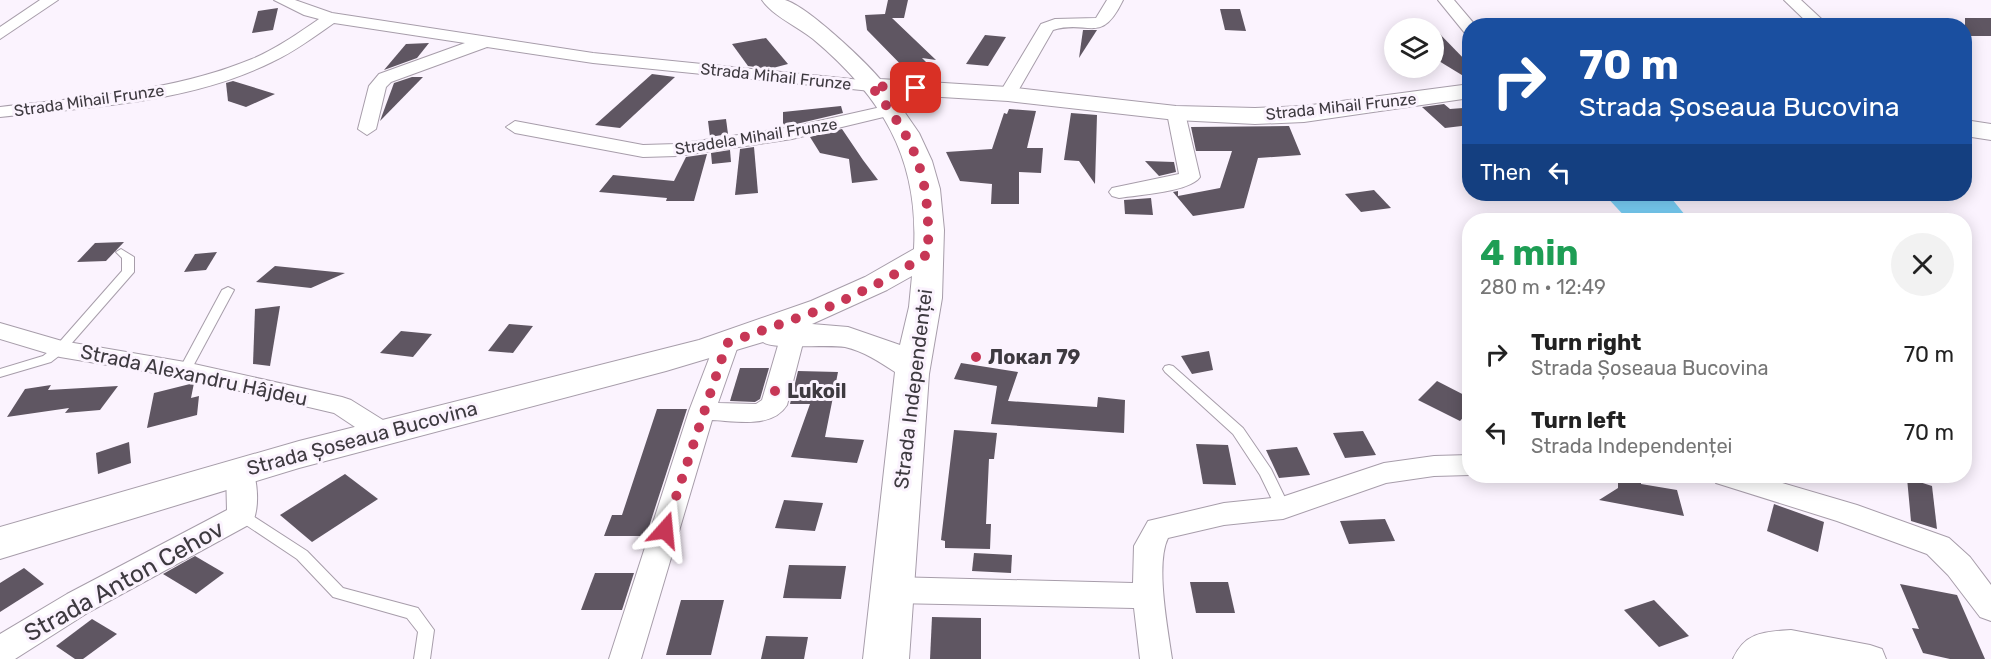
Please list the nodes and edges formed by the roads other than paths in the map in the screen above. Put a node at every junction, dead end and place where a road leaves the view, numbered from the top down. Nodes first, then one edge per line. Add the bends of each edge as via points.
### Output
1 (50, 0) edge
2 (282, 0) edge
3 (772, 0) edge
4 (1115, 0) edge
5 (1446, 0) edge
6 (1792, 0) edge
7 (331, 18) junction
8 (1812, 18) edge
9 (1462, 19) edge
10 (0, 34) edge
11 (484, 42) junction
12 (1462, 92) edge
13 (1008, 94) junction
14 (880, 98) junction
15 (0, 112) edge
16 (1176, 113) junction
17 (515, 127) dead end
18 (367, 129) dead end
19 (1972, 129) edge
20 (1991, 132) edge
21 (1119, 192) dead end
22 (121, 252) dead end
23 (928, 254) junction
24 (228, 290) dead end
25 (0, 331) edge
26 (793, 335) junction
27 (727, 343) junction
28 (60, 349) junction
29 (912, 367) junction
30 (1169, 369) dead end
31 (185, 370) junction
32 (0, 373) edge
33 (702, 411) junction
34 (382, 432) junction
35 (1462, 465) edge
36 (240, 471) junction
37 (1749, 483) edge
38 (1283, 508) junction
39 (242, 515) junction
40 (0, 543) edge
41 (892, 590) junction
42 (1148, 596) junction
43 (1991, 608) edge
44 (0, 651) edge
45 (422, 659) edge
46 (625, 659) edge
47 (886, 659) edge
48 (1156, 659) edge
49 (1749, 659) edge
50 (1870, 659) edge

1 - 10 street
2 - 7 street
3 - 14 main road, Strada Independenței via 830,42
4 - 13 street via 1100,23 1047,27
5 - 9 street
6 - 8 street
7 - 11 street, Strada Mihail Frunze
7 - 15 street, Strada Mihail Frunze via 257,63 183,85 138,95
11 - 14 street, Strada Mihail Frunze
11 - 18 street, Strada Mihail Frunze via 385,78 378,86
12 - 16 main road, Strada Mihail Frunze via 1304,114
13 - 14 main road, Strada Mihail Frunze
13 - 16 main road, Strada Mihail Frunze
14 - 17 street, Stradela Mihail Frunze via 809,129 677,150 643,151
14 - 23 main road, Strada Independenței via 914,150 926,186
16 - 21 street via 1190,177
19 - 20 main road
22 - 28 lane via 128,257 128,272
23 - 27 main road, Strada Șoseaua Bucovina via 834,305
23 - 29 main road, Strada Independenței via 926,300
24 - 31 lane
25 - 28 street, Strada Alexandru Hâjdeu
26 - 27 main road, Strada Șoseaua Bucovina
26 - 29 main road, Strada Șoseaua Bucovina via 828,334 860,340 886,349
26 - 33 street via 774,405 760,413
27 - 33 street
27 - 34 main road, Strada Șoseaua Bucovina
28 - 31 street, Strada Alexandru Hâjdeu
28 - 32 lane via 47,359
29 - 41 main road, Strada Independenței
30 - 38 lane via 1238,431
31 - 34 street, Strada Alexandru Hâjdeu via 342,406
33 - 46 street
34 - 36 main road, Strada Șoseaua Bucovina
35 - 38 street via 1384,472
36 - 39 street, Strada Anton Cehov
36 - 40 main road, Strada Șoseaua Bucovina
37 - 43 street via 1938,546
38 - 42 street via 1224,514 1158,529 1149,546
39 - 44 street, Strada Anton Cehov via 78,603
39 - 45 lane via 302,555 338,593 412,613 426,630
41 - 42 street
41 - 47 main road, Strada Independenței
42 - 48 street
49 - 50 street via 1761,646 1791,644

